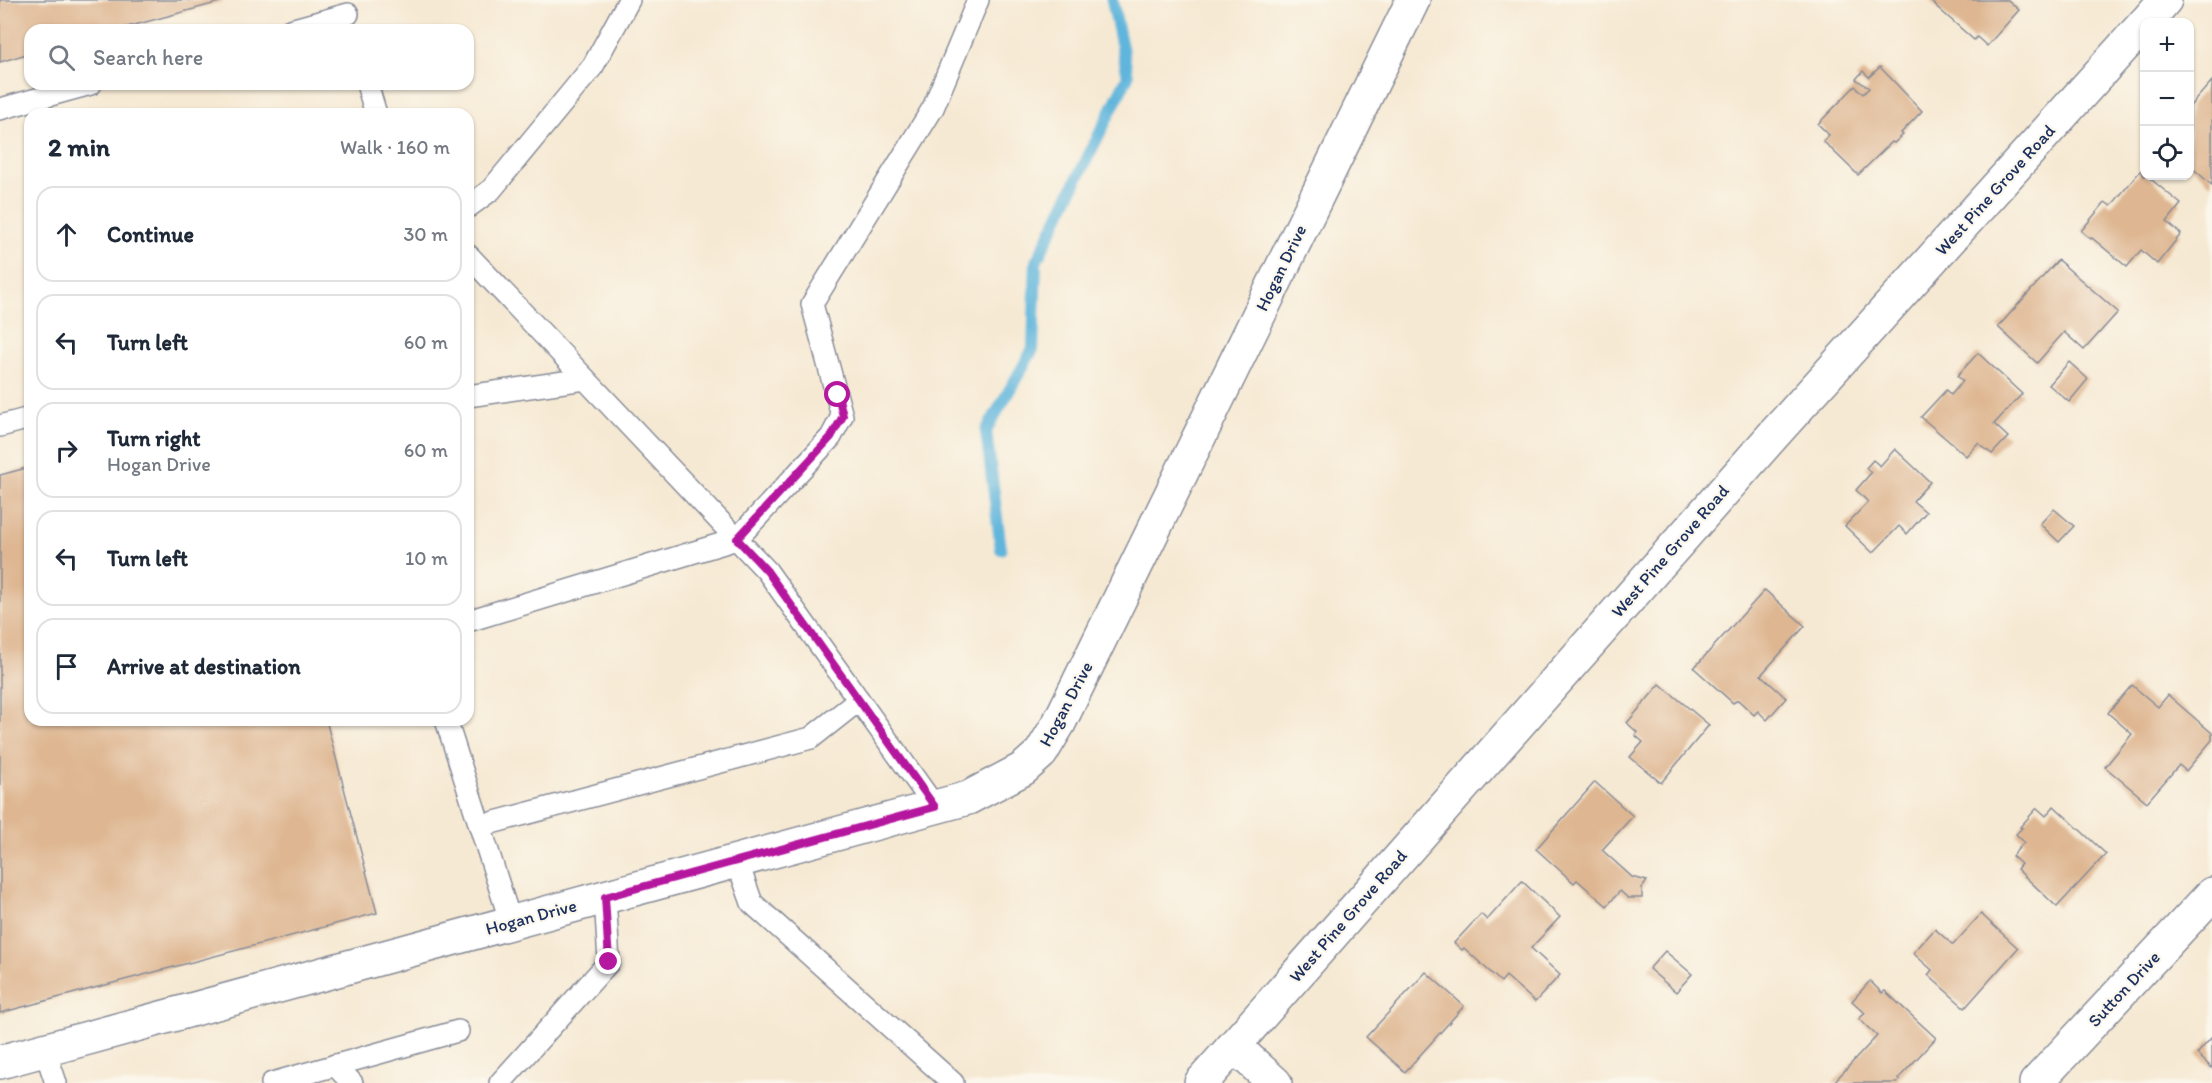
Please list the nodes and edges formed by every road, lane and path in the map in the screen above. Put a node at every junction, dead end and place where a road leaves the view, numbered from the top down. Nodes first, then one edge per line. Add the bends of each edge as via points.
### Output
1 (628, 0) edge
2 (978, 0) edge
3 (1413, 0) edge
4 (2165, 0) edge
5 (348, 15) edge
6 (2149, 18) edge
7 (313, 24) edge
8 (2140, 29) edge
9 (69, 90) edge
10 (370, 90) edge
11 (374, 108) edge
12 (0, 109) edge
13 (474, 203) edge
14 (474, 261) edge
15 (585, 379) junction
16 (474, 395) edge
17 (24, 420) edge
18 (0, 426) edge
19 (737, 539) junction
20 (474, 619) edge
21 (859, 700) junction
22 (448, 726) edge
23 (935, 807) junction
24 (480, 826) junction
25 (737, 861) junction
26 (2212, 894) edge
27 (605, 897) junction
28 (511, 923) junction
29 (458, 1031) dead end
30 (1234, 1046) junction
31 (45, 1050) junction
32 (0, 1062) edge
33 (335, 1065) junction
34 (56, 1083) edge
35 (272, 1083) edge
36 (352, 1083) edge
37 (500, 1083) edge
38 (954, 1083) edge
39 (1200, 1083) edge
40 (1275, 1083) edge
41 (2036, 1083) edge

1 - 13 lane via 593,66 491,190
2 - 19 lane via 933,108 812,304 843,416 831,437
3 - 23 street, Hogan Drive via 1059,723 1041,753 1023,769 968,798
4 - 6 street, West Pine Grove Road
5 - 7 lane
8 - 30 street, West Pine Grove Road via 1768,441
9 - 12 lane
10 - 11 lane
14 - 15 lane
15 - 16 lane
15 - 19 lane
17 - 18 lane
19 - 20 lane
19 - 21 lane via 767,571
21 - 23 lane
21 - 24 lane via 811,738
22 - 24 lane
23 - 25 street, Hogan Drive
24 - 28 lane
25 - 27 street, Hogan Drive
25 - 38 lane via 753,903
26 - 41 street, Sutton Drive
27 - 28 street, Hogan Drive
27 - 37 lane via 609,962
28 - 31 street, Hogan Drive
29 - 33 lane
30 - 39 street, West Pine Grove Road
30 - 40 street
31 - 32 street, Hogan Drive
31 - 34 lane
33 - 35 lane
33 - 36 lane

